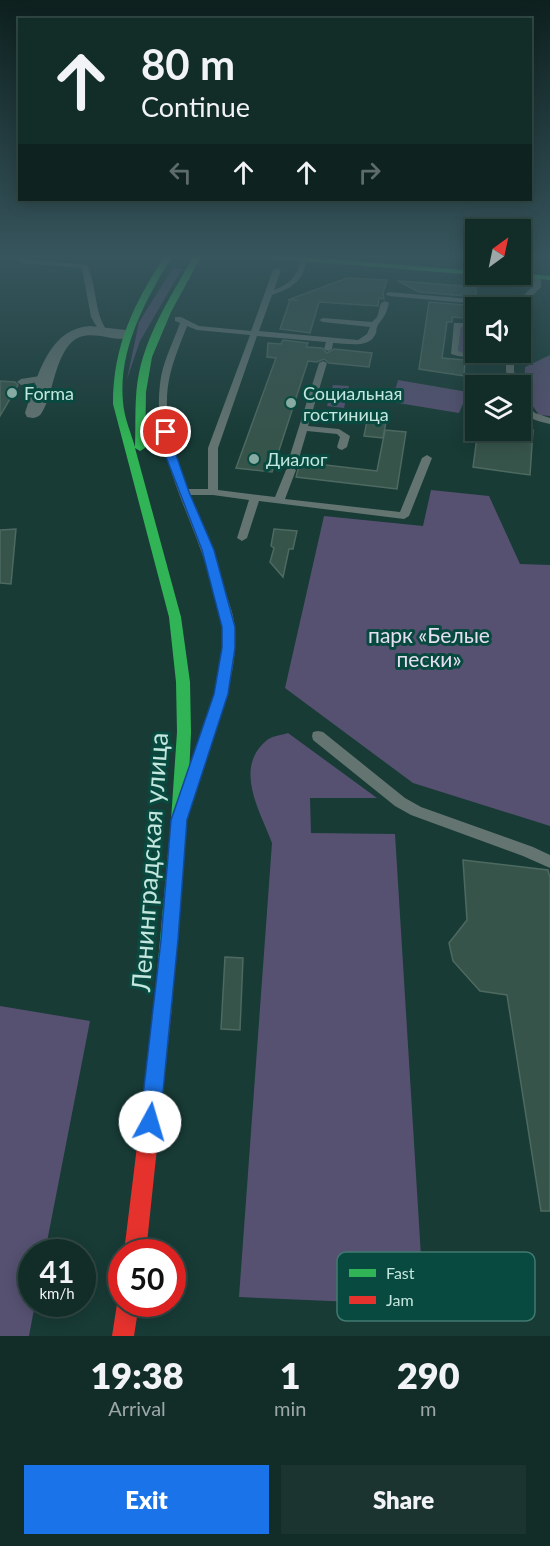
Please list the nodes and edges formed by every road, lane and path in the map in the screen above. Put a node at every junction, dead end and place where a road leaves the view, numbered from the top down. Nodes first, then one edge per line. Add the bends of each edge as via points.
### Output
1 (95, 317) edge
2 (134, 317) edge
3 (167, 317) edge
4 (178, 317) edge
5 (259, 317) edge
6 (381, 317) edge
7 (323, 320) dead end
8 (184, 323) junction
9 (374, 325) junction
10 (465, 325) edge
11 (104, 332) junction
12 (253, 333) junction
13 (126, 334) junction
14 (465, 354) edge
15 (323, 363) dead end
16 (46, 378) junction
17 (21, 382) dead end
18 (142, 402) junction
19 (118, 404) junction
20 (33, 412) dead end
21 (531, 416) edge
22 (531, 418) edge
23 (535, 419) junction
24 (550, 421) edge
25 (303, 428) junction
26 (342, 447) dead end
27 (427, 458) dead end
28 (138, 478) junction
29 (183, 492) junction
30 (213, 492) junction
31 (255, 498) junction
32 (279, 501) junction
33 (242, 538) dead end
34 (318, 736) dead end
35 (179, 820) junction
36 (550, 862) edge
37 (136, 1239) edge
38 (126, 1317) edge
39 (123, 1336) edge

1 - 11 lane
2 - 13 main road, Ленинградская улица
3 - 18 main road, Ленинградская улица via 146,363
4 - 8 lane
5 - 12 lane
6 - 9 lane
7 - 9 lane
8 - 12 lane via 197,328
8 - 29 lane via 168,367 163,399 168,449
9 - 12 lane via 367,339 329,344
10 - 14 lane via 457,325 454,352
11 - 13 street
11 - 16 street via 79,331 68,338
12 - 30 lane via 213,448
13 - 19 main road, Ленинградская улица via 117,363
15 - 25 lane
16 - 17 lane
16 - 20 street
18 - 19 main road
18 - 28 main road, Ленинградская улица
19 - 28 main road, Ленинградская улица
21 - 23 lane
22 - 23 lane
23 - 24 lane
25 - 26 lane via 339,432 345,436
25 - 32 lane
27 - 32 lane via 404,516
28 - 35 main road, Ленинградская улица via 181,652 184,732
29 - 30 lane
29 - 35 lane via 208,550 229,638 221,694
30 - 31 lane
31 - 32 lane
31 - 33 lane
34 - 36 lane via 416,811
35 - 37 main road, Ленинградская улица via 170,940
38 - 39 main road

